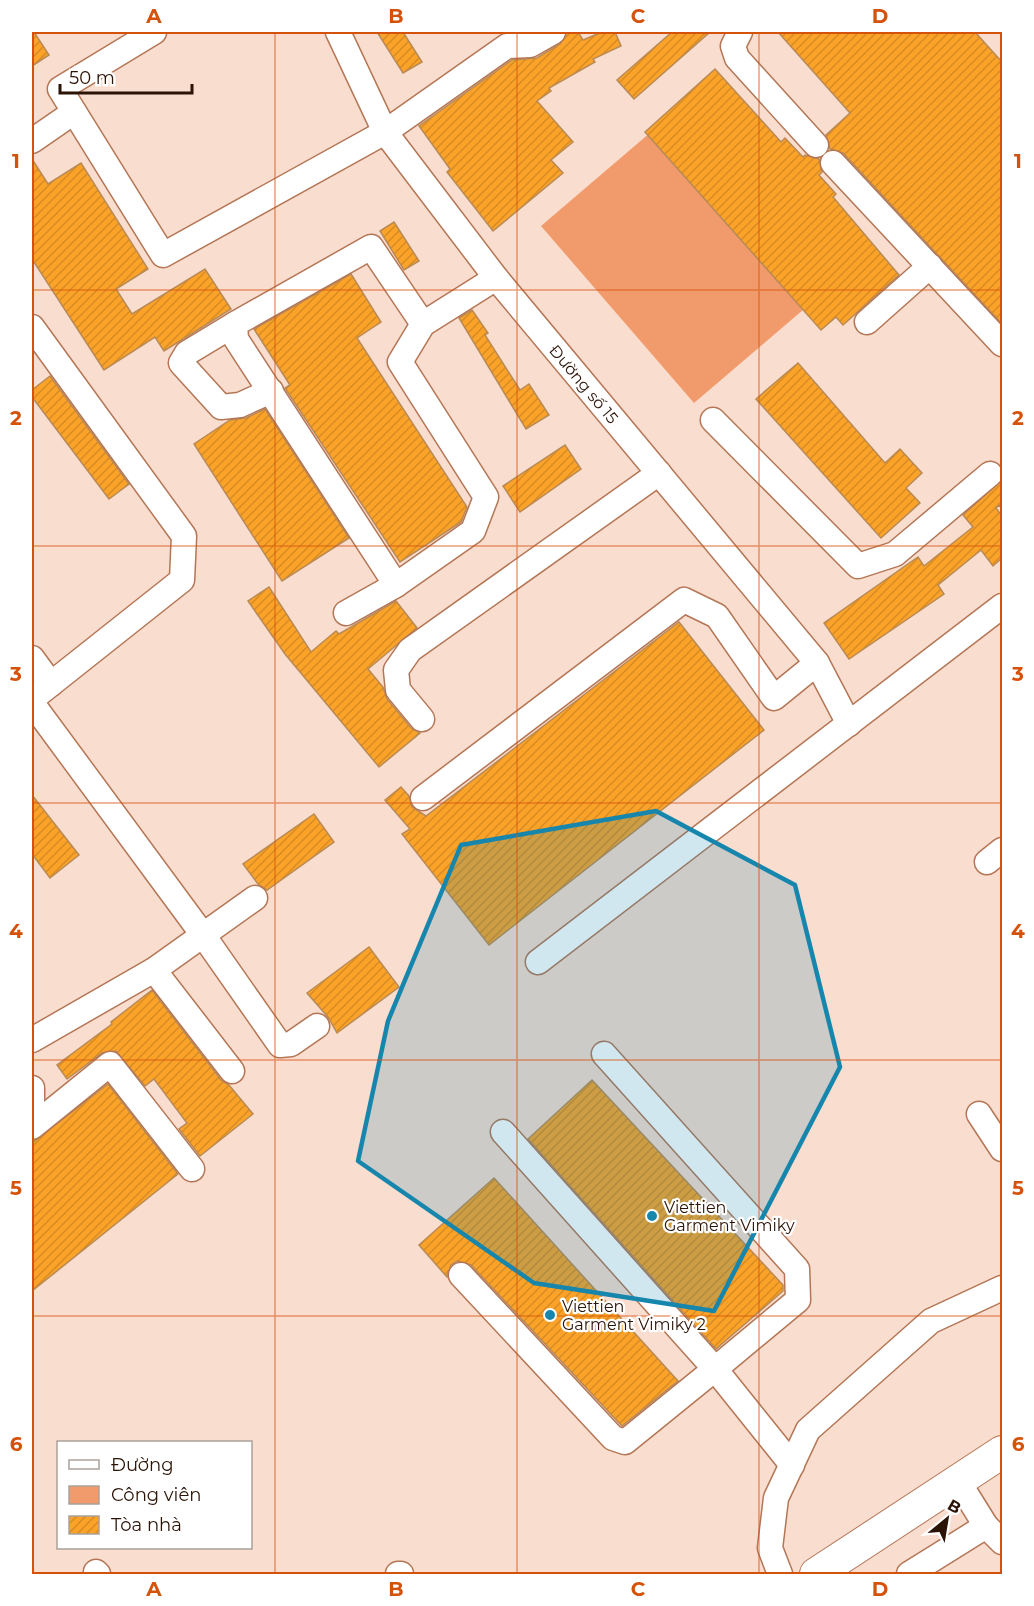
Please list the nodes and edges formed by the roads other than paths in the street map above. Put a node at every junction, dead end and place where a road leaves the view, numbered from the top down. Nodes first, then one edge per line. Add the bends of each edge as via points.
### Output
1 (154, 32) edge
2 (338, 32) edge
3 (553, 32) edge
4 (740, 32) edge
5 (74, 112) junction
6 (385, 132) junction
7 (32, 141) edge
8 (816, 145) dead end
9 (833, 163) dead end
10 (930, 266) junction
11 (496, 278) junction
12 (867, 322) dead end
13 (235, 324) junction
14 (423, 324) junction
15 (32, 327) edge
16 (1002, 344) edge
17 (270, 391) junction
18 (713, 420) dead end
19 (659, 473) junction
20 (990, 474) dead end
21 (396, 585) junction
22 (1002, 606) edge
23 (346, 613) dead end
24 (32, 658) edge
25 (817, 663) junction
26 (51, 684) junction
27 (32, 699) edge
28 (32, 704) edge
29 (422, 719) dead end
30 (849, 724) junction
31 (423, 798) dead end
32 (255, 898) dead end
33 (203, 935) junction
34 (538, 962) dead end
35 (154, 970) junction
36 (317, 1026) dead end
37 (32, 1040) edge
38 (604, 1054) dead end
39 (232, 1071) dead end
40 (32, 1088) edge
41 (32, 1108) edge
42 (979, 1114) dead end
43 (32, 1127) edge
44 (503, 1132) dead end
45 (1002, 1149) edge
46 (192, 1169) dead end
47 (461, 1275) dead end
48 (1002, 1288) edge
49 (715, 1369) junction
50 (1002, 1452) edge
51 (792, 1465) junction
52 (958, 1481) junction
53 (994, 1534) edge
54 (836, 1569) edge
55 (780, 1575) edge
56 (909, 1575) edge

1 - 5 street via 60,89
2 - 6 street, Đường số 15
3 - 6 street via 530,45 507,46
4 - 8 street via 732,46 737,58
5 - 6 street via 163,255
5 - 7 street
6 - 11 street, Đường số 15
9 - 10 street
10 - 12 street
10 - 16 street
11 - 14 street
11 - 19 street, Đường số 15
13 - 14 street via 371,247
13 - 17 street via 236,339
13 - 17 street via 187,353 181,363 221,407 240,405
14 - 21 street via 399,362 486,497 473,531
15 - 26 street via 184,536 182,580
17 - 21 street
18 - 20 street via 858,566 895,554
19 - 25 street, Đường số 15
19 - 29 street via 410,650 396,670 398,690
21 - 23 street
22 - 30 street
24 - 26 street
25 - 30 street, Đường số 15
25 - 31 street via 774,698 717,616 684,600
26 - 27 street
28 - 33 street
30 - 34 street
32 - 33 street
33 - 35 street
33 - 36 street via 280,1045 291,1044
35 - 37 street
35 - 39 street
38 - 49 street via 797,1269 798,1300
40 - 41 street
42 - 45 street
43 - 46 street via 110,1064
44 - 49 street
47 - 49 street via 613,1438 625,1442
48 - 51 street via 932,1321 887,1357 808,1430
49 - 51 street
50 - 52 main road
51 - 55 street via 776,1498 770,1548
52 - 53 street
52 - 54 main road
53 - 56 street

